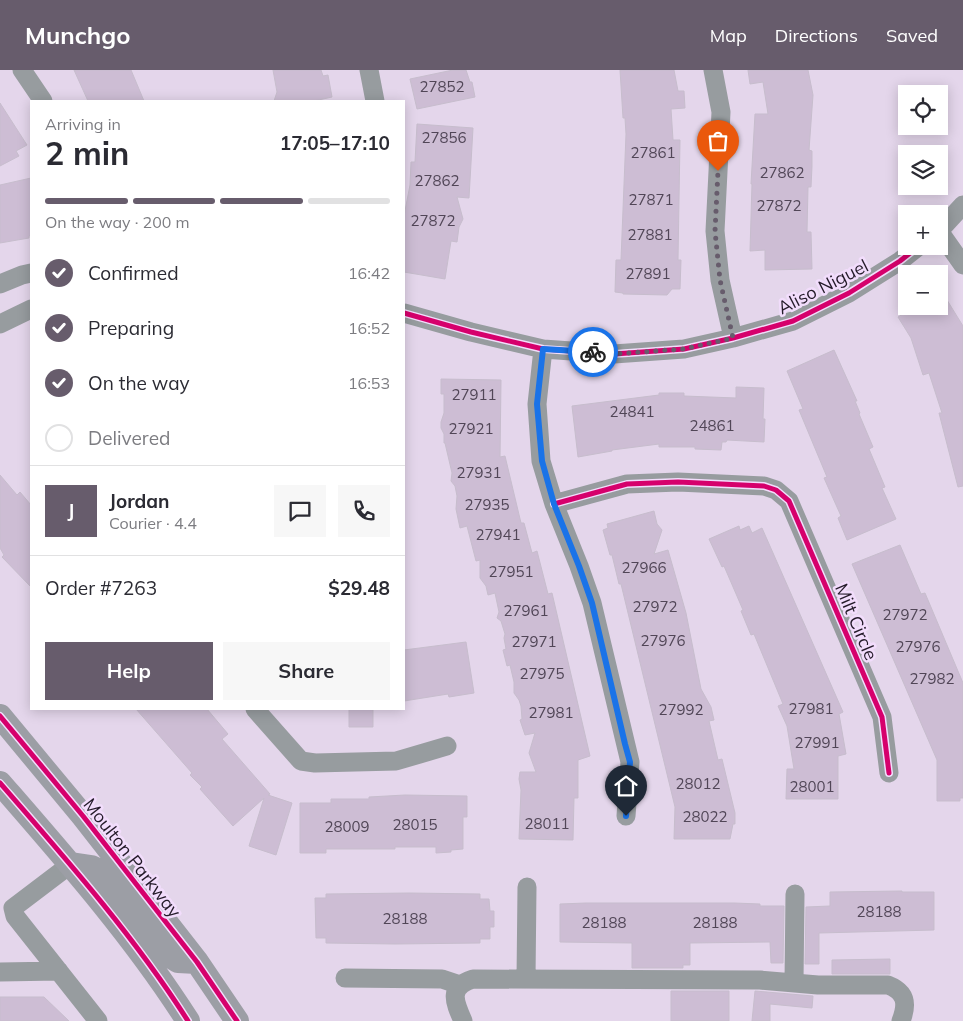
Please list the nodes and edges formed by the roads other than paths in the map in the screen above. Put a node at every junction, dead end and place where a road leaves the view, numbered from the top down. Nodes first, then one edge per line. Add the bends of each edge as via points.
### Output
1 (22, 70) edge
2 (369, 70) edge
3 (713, 70) edge
4 (41, 100) edge
5 (375, 100) edge
6 (963, 205) edge
7 (948, 221) edge
8 (948, 244) edge
9 (908, 255) edge
10 (963, 266) edge
11 (30, 273) edge
12 (0, 284) edge
13 (30, 309) edge
14 (405, 313) edge
15 (0, 324) edge
16 (733, 338) junction
17 (543, 349) junction
18 (554, 504) junction
19 (256, 710) edge
20 (0, 716) edge
21 (448, 746) dead end
22 (889, 773) dead end
23 (0, 783) edge
24 (626, 816) dead end
25 (71, 864) junction
26 (527, 888) dead end
27 (794, 894) dead end
28 (7, 908) edge
29 (197, 962) junction
30 (59, 971) junction
31 (0, 972) edge
32 (345, 978) dead end
33 (526, 979) junction
34 (794, 982) junction
35 (460, 985) junction
36 (98, 1021) edge
37 (188, 1021) edge
38 (236, 1021) edge
39 (462, 1021) edge
40 (901, 1021) edge

1 - 4 street
2 - 5 street
3 - 16 street via 721,112 715,231 720,280
6 - 7 street
8 - 10 street
9 - 16 street, Aliso Niguel via 841,297 793,321
11 - 12 street
13 - 15 street
14 - 17 street, Aliso Niguel
16 - 17 street, Aliso Niguel via 684,349 614,354
17 - 18 street via 537,404 542,461
18 - 22 street, Milt Circle via 627,484 678,482 764,486 776,490 789,501 882,717
18 - 24 street via 592,603 630,762
19 - 21 street via 301,761 396,762
20 - 29 main road, Moulton Parkway
23 - 25 main road
25 - 28 street
25 - 29 main road via 104,872 170,956 178,961
25 - 37 main road
26 - 33 street
27 - 34 street
28 - 30 street
29 - 38 main road, Moulton Parkway
30 - 31 street
30 - 36 street
32 - 35 street via 442,979
33 - 34 street
33 - 35 street via 473,979
34 - 40 street via 888,984 903,996 905,1009
35 - 39 street via 455,1001

